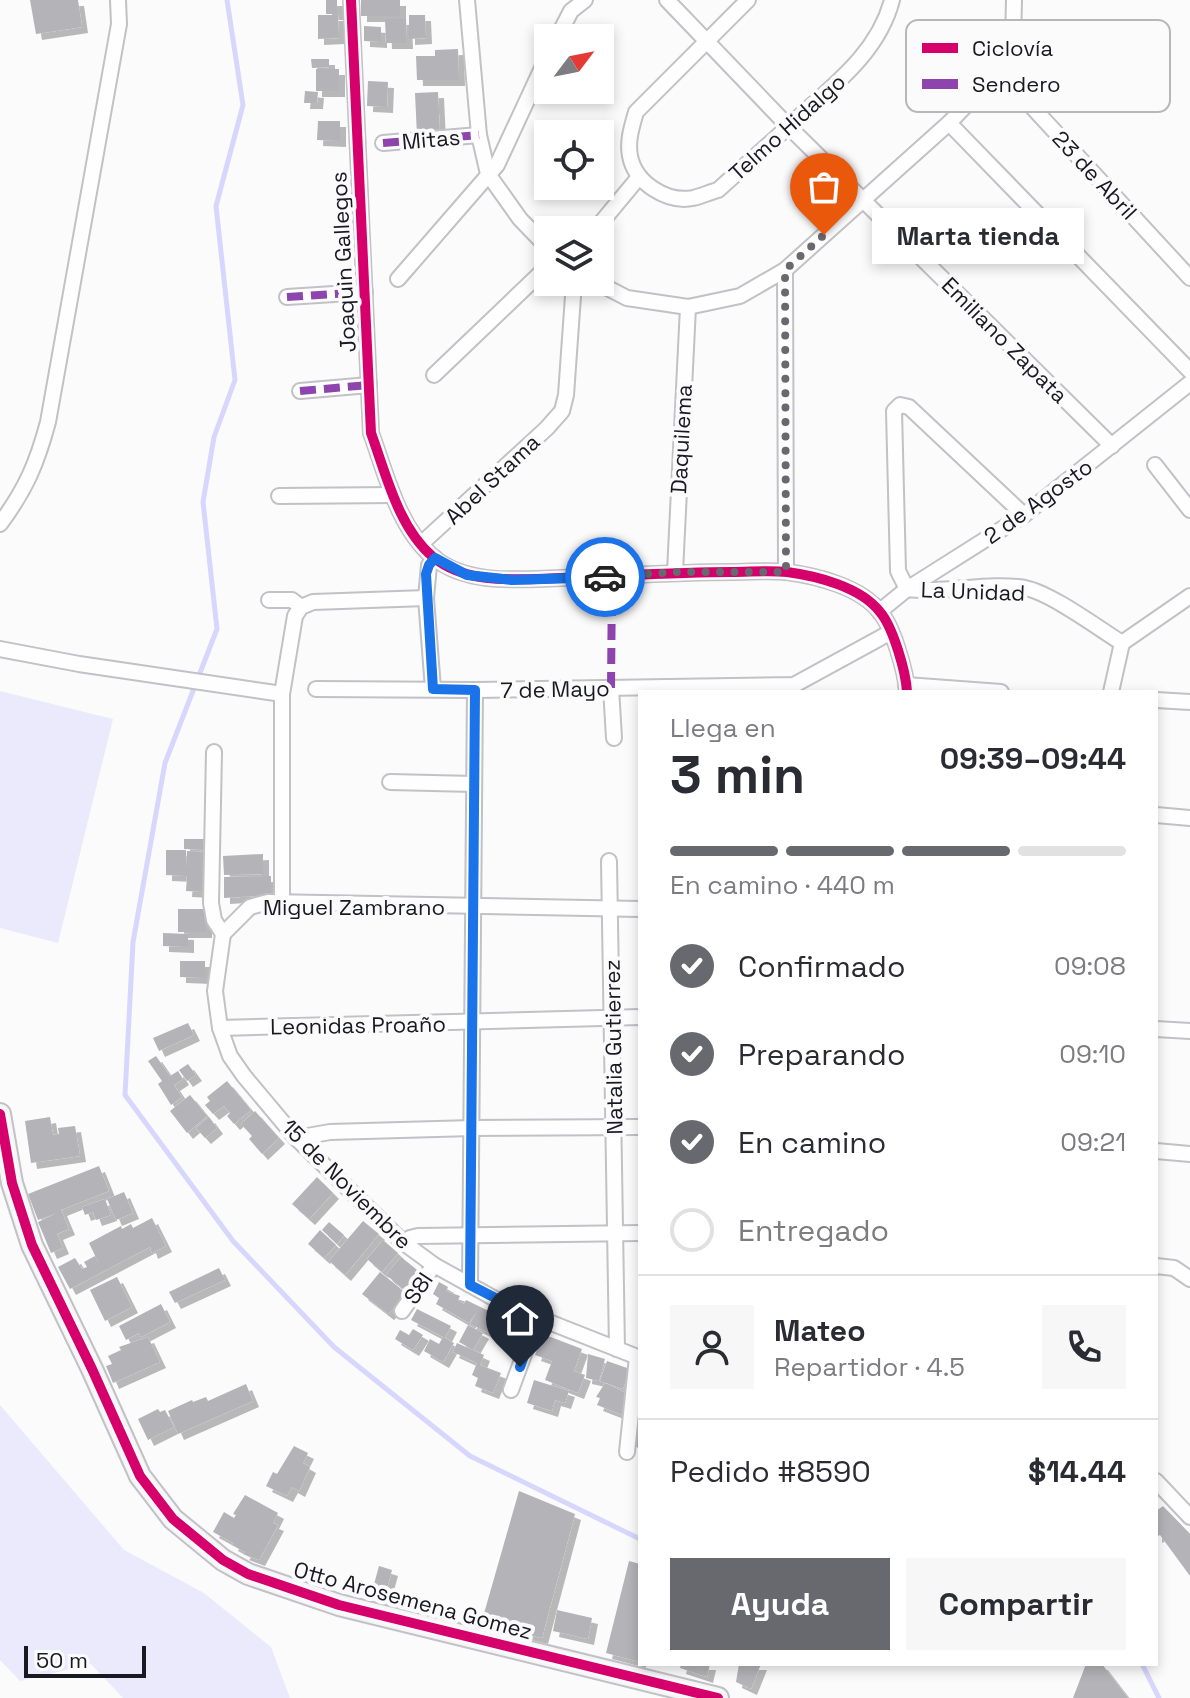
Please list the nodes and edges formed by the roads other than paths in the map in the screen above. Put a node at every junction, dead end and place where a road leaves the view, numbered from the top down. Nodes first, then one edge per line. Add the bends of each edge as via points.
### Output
1 (118, 0) edge
2 (351, 0) edge
3 (467, 0) edge
4 (585, 0) edge
5 (667, 0) edge
6 (748, 0) edge
7 (892, 0) edge
8 (1014, 0) edge
9 (571, 6) edge
10 (1014, 20) edge
11 (706, 41) junction
12 (534, 85) edge
13 (960, 112) edge
14 (1037, 112) edge
15 (949, 123) junction
16 (789, 127) junction
17 (479, 135) junction
18 (383, 143) dead end
19 (488, 174) junction
20 (639, 177) junction
21 (864, 200) junction
22 (607, 216) edge
23 (534, 234) edge
24 (785, 270) junction
25 (1190, 278) edge
26 (398, 279) dead end
27 (534, 279) edge
28 (614, 291) edge
29 (365, 292) junction
30 (573, 296) edge
31 (287, 297) dead end
32 (688, 307) junction
33 (1190, 371) edge
34 (434, 375) dead end
35 (1190, 383) edge
36 (369, 385) junction
37 (300, 391) dead end
38 (1112, 446) junction
39 (1155, 465) dead end
40 (393, 495) junction
41 (279, 496) dead end
42 (1190, 510) edge
43 (1024, 515) junction
44 (0, 524) edge
45 (421, 544) junction
46 (435, 558) junction
47 (675, 572) junction
48 (786, 572) junction
49 (907, 589) junction
50 (1190, 596) edge
51 (426, 598) junction
52 (269, 600) dead end
53 (301, 607) junction
54 (880, 611) junction
55 (891, 632) junction
56 (1122, 643) junction
57 (0, 649) edge
58 (611, 688) junction
59 (794, 688) edge
60 (907, 688) edge
61 (316, 689) dead end
62 (433, 689) junction
63 (475, 690) junction
64 (954, 690) edge
65 (1111, 690) edge
66 (282, 694) junction
67 (1158, 700) edge
68 (1190, 702) edge
69 (614, 738) dead end
70 (214, 752) dead end
71 (390, 782) dead end
72 (474, 784) junction
73 (1158, 815) edge
74 (1190, 818) edge
75 (609, 861) dead end
76 (282, 903) junction
77 (475, 908) junction
78 (610, 909) junction
79 (638, 909) edge
80 (223, 934) junction
81 (613, 1017) junction
82 (638, 1017) edge
83 (473, 1023) junction
84 (220, 1028) junction
85 (1158, 1029) edge
86 (1190, 1031) edge
87 (0, 1114) edge
88 (615, 1127) junction
89 (638, 1127) edge
90 (472, 1128) junction
91 (296, 1138) junction
92 (1158, 1151) edge
93 (1190, 1154) edge
94 (615, 1233) junction
95 (638, 1233) edge
96 (471, 1236) junction
97 (404, 1243) junction
98 (434, 1265) junction
99 (1158, 1266) edge
100 (1190, 1279) edge
101 (470, 1285) junction
102 (402, 1311) dead end
103 (537, 1319) junction
104 (617, 1349) junction
105 (638, 1358) edge
106 (638, 1366) edge
107 (511, 1390) dead end
108 (627, 1452) dead end
109 (1158, 1483) edge
110 (1190, 1517) edge
111 (718, 1698) edge

1 - 44 street via 119,24 48,422 37,464
2 - 29 street, Joaquin Gallegos
3 - 17 street
4 - 9 street
5 - 11 street, Emiliano Zapata
6 - 11 street
7 - 16 street, Telmo Hidalgo via 870,47
8 - 10 street
11 - 16 street, Emiliano Zapata
11 - 20 street via 636,112 629,134 630,157
12 - 19 street
13 - 15 street
14 - 25 street, 23 de Abril
15 - 21 street
15 - 33 street
16 - 20 street, Telmo Hidalgo via 718,190 691,199 664,195
16 - 21 street, Emiliano Zapata
17 - 18 street, Mitas
17 - 19 street
19 - 23 street
19 - 26 street
20 - 22 street
21 - 24 street
21 - 38 street, Emiliano Zapata
24 - 32 street via 740,296
24 - 48 street
27 - 34 street
28 - 32 street
29 - 31 street
29 - 36 street, Joaquin Gallegos
30 - 45 street, Abel Stama via 562,411
32 - 47 street, Daquilema
35 - 38 street, 2 de Agosto
36 - 37 street
36 - 40 street, Joaquin Gallegos via 371,433
38 - 43 street, 2 de Agosto
39 - 42 street
40 - 41 street
40 - 45 street, Joaquin Gallegos
43 - 49 street, 2 de Agosto
43 - 49 street via 909,407 900,405 894,411 898,571
45 - 46 street, Joaquin Gallegos
46 - 47 street, Joaquin Gallegos via 467,575 512,580
46 - 51 street via 429,565
47 - 48 street, Joaquin Gallegos
48 - 54 street, Joaquin Gallegos via 828,581
49 - 54 street, 2 de Agosto
49 - 56 street, La Unidad via 1026,588
50 - 56 street
51 - 53 street via 313,602
51 - 62 street
52 - 53 street via 292,600
53 - 66 street
54 - 55 street
55 - 59 street
55 - 60 street
56 - 65 street
57 - 66 street
58 - 59 street, 7 de Mayo
58 - 63 street, 7 de Mayo
58 - 69 street
60 - 64 street
61 - 62 street, 7 de Mayo
62 - 63 street, 7 de Mayo
63 - 72 street
66 - 76 street
67 - 68 street
70 - 80 street via 211,903
71 - 72 street
72 - 77 street
73 - 74 street
75 - 78 street, Natalia Gutierrez
76 - 77 street, Miguel Zambrano
76 - 80 street, Miguel Zambrano via 250,907
77 - 78 street, Miguel Zambrano
77 - 83 street
78 - 79 street, Miguel Zambrano
78 - 81 street, Natalia Gutierrez
80 - 84 street, 15 de Noviembre via 215,991
81 - 82 street, Leonidas Proaño
81 - 83 street, Leonidas Proaño
81 - 88 street, Natalia Gutierrez
83 - 84 street, Leonidas Proaño
83 - 90 street
84 - 91 street, 15 de Noviembre via 230,1056
85 - 86 street
87 - 111 street, Otto Arosemena Gomez via 12,1183 32,1245 140,1476 173,1519 223,1560 248,1574 339,1605
88 - 89 street
88 - 90 street
88 - 94 street, Natalia Gutierrez
90 - 91 street via 330,1132
90 - 96 street
91 - 97 street, 15 de Noviembre
92 - 93 street
94 - 95 street
94 - 96 street
94 - 104 street, Natalia Gutierrez
96 - 97 street via 418,1236
96 - 101 street
97 - 98 street, 15 de Noviembre
98 - 101 street, 15 de Noviembre
98 - 102 street, S8I
99 - 100 street via 1174,1268
101 - 103 street, 15 de Noviembre
103 - 104 street, 15 de Noviembre
103 - 107 street
104 - 105 street, 15 de Noviembre
106 - 108 street
109 - 110 street

